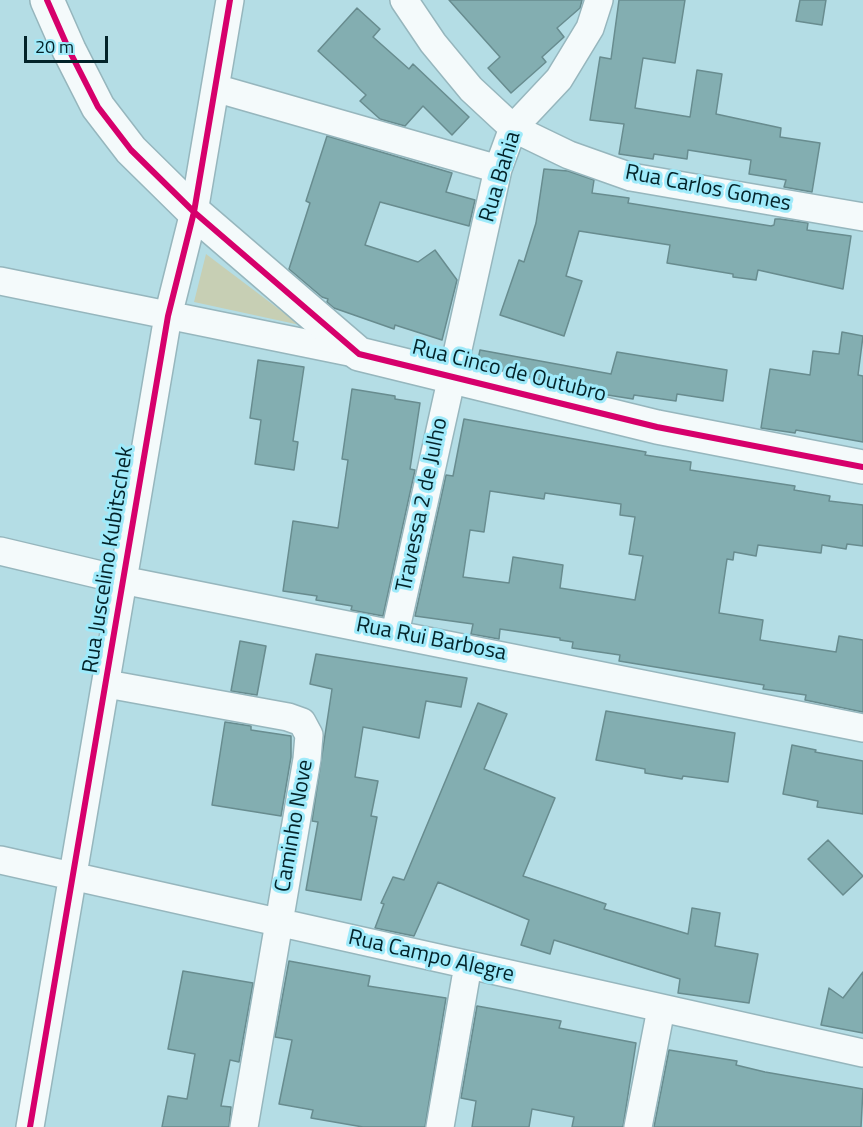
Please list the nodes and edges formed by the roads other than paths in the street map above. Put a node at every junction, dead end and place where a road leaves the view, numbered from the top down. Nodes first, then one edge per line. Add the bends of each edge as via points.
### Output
1 (47, 0) edge
2 (230, 0) edge
3 (404, 0) edge
4 (599, 0) edge
5 (215, 88) junction
6 (513, 128) junction
7 (498, 170) junction
8 (194, 212) junction
9 (863, 217) edge
10 (0, 281) edge
11 (168, 316) junction
12 (359, 354) junction
13 (451, 377) junction
14 (863, 467) edge
15 (0, 551) edge
16 (122, 580) junction
17 (395, 633) junction
18 (107, 684) junction
19 (863, 728) edge
20 (0, 861) edge
21 (74, 877) junction
22 (278, 922) junction
23 (468, 965) junction
24 (661, 1009) junction
25 (863, 1053) edge
26 (30, 1127) edge
27 (244, 1127) edge
28 (440, 1127) edge
29 (638, 1127) edge

1 - 8 street, Rua Cinco de Outubro via 98,107 131,150
2 - 5 street, Rua Juscelino Kubitschek
3 - 6 street, Rua Carlos Gomes via 471,90
4 - 6 street, Rua Bahia via 590,28 559,79
5 - 7 street
5 - 8 street, Rua Juscelino Kubitschek
6 - 7 street, Rua Bahia
6 - 9 street, Rua Carlos Gomes via 569,155 631,177
7 - 13 street, Rua Bahia
8 - 11 street, Rua Juscelino Kubitschek
8 - 12 street, Rua Cinco de Outubro
10 - 11 street, Rua Cinco de Outubro
11 - 12 street, Rua Cinco de Outubro
11 - 16 street, Rua Juscelino Kubitschek
12 - 13 street, Rua Cinco de Outubro
13 - 14 street, Rua Cinco de Outubro via 657,427
13 - 17 street, Travessa 2 de Julho
15 - 16 street, Rua Rui Barbosa
16 - 17 street, Rua Rui Barbosa
16 - 18 street, Rua Juscelino Kubitschek
17 - 19 street, Rua Rui Barbosa
18 - 21 street, Rua Juscelino Kubitschek
18 - 22 street, Caminho Nove via 302,722 309,735 307,759
20 - 21 street, Rua Campo Alegre
21 - 22 street, Rua Campo Alegre
21 - 26 street, Rua Juscelino Kubitschek
22 - 23 street, Rua Campo Alegre
22 - 27 street, Caminho Nove
23 - 24 street, Rua Campo Alegre
23 - 28 street
24 - 25 street, Rua Campo Alegre
24 - 29 street

